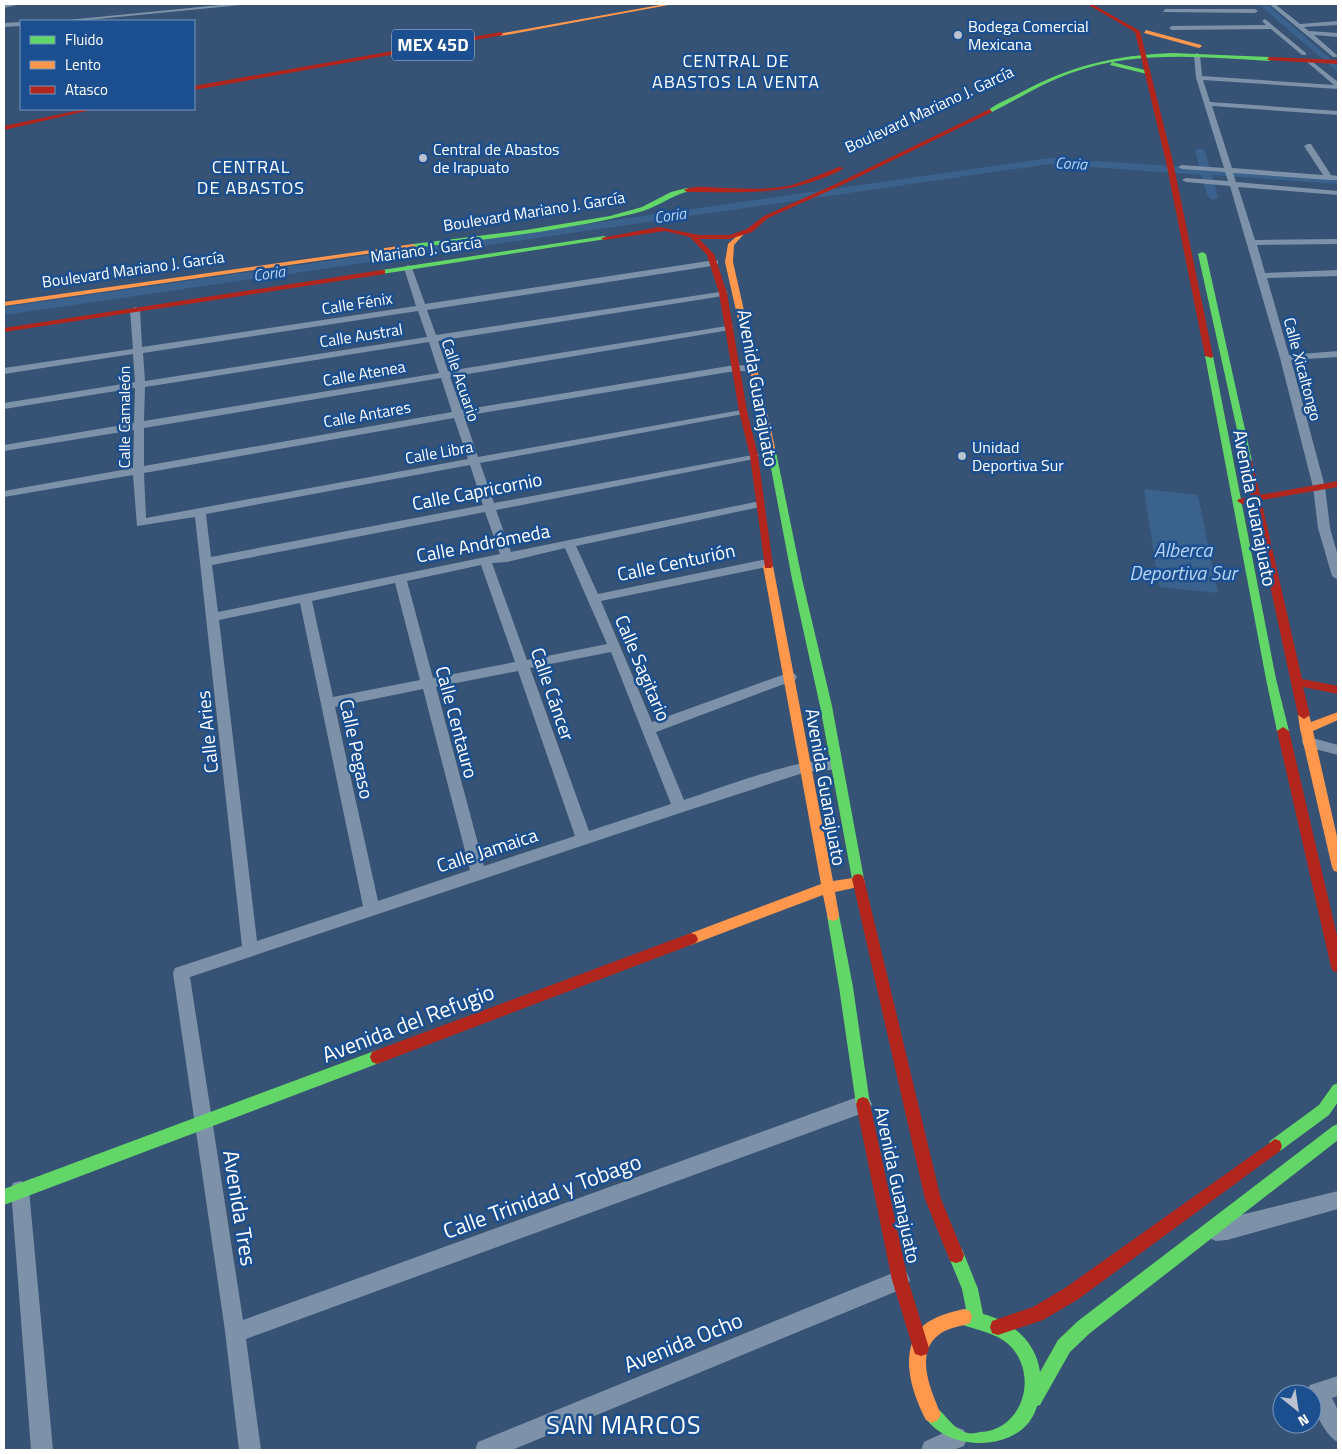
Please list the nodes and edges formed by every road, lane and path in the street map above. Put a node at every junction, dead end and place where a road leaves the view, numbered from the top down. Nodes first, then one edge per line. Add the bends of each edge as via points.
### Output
1 (18, 4) edge
2 (248, 4) edge
3 (623, 4) edge
4 (672, 4) edge
5 (677, 4) edge
6 (1089, 4) edge
7 (1099, 4) edge
8 (1158, 4) edge
9 (1247, 4) edge
10 (1272, 4) edge
11 (4, 6) edge
12 (1255, 11) junction
13 (1165, 12) junction
14 (71, 20) edge
15 (1338, 23) edge
16 (20, 24) edge
17 (4, 25) edge
18 (1298, 26) junction
19 (1272, 27) junction
20 (566, 29) dead end
21 (1142, 33) junction
22 (1306, 33) junction
23 (1173, 34) junction
24 (1338, 35) edge
25 (1207, 49) junction
26 (1104, 52) junction
27 (1150, 54) junction
28 (1194, 55) junction
29 (1325, 58) edge
30 (1091, 64) junction
31 (1147, 72) junction
32 (1199, 78) junction
33 (195, 79) edge
34 (1338, 86) edge
35 (195, 88) edge
36 (994, 95) dead end
37 (1208, 104) junction
38 (42, 110) edge
39 (87, 110) edge
40 (1338, 113) edge
41 (4, 118) edge
42 (4, 128) edge
43 (1308, 146) dead end
44 (852, 162) dead end
45 (1181, 176) junction
46 (1228, 178) junction
47 (1329, 178) junction
48 (1338, 178) edge
49 (840, 184) joint
50 (738, 192) junction
51 (1338, 193) edge
52 (766, 213) junction
53 (656, 218) junction
54 (741, 234) junction
55 (693, 237) junction
56 (1199, 238) dead end
57 (1338, 241) edge
58 (1252, 243) junction
59 (712, 258) junction
60 (433, 264) junction
61 (408, 268) junction
62 (1338, 273) edge
63 (1262, 276) junction
64 (723, 293) junction
65 (4, 304) edge
66 (421, 308) junction
67 (135, 310) junction
68 (730, 327) junction
69 (4, 330) edge
70 (432, 340) junction
71 (138, 351) junction
72 (1338, 354) edge
73 (1285, 358) junction
74 (736, 368) junction
75 (752, 368) junction
76 (4, 372) edge
77 (444, 375) junction
78 (140, 383) junction
79 (4, 406) edge
80 (743, 411) junction
81 (457, 414) junction
82 (139, 426) junction
83 (4, 448) edge
84 (754, 456) junction
85 (474, 462) junction
86 (138, 471) junction
87 (1338, 484) edge
88 (1319, 487) junction
89 (4, 494) edge
90 (1255, 498) junction
91 (1236, 502) junction
92 (760, 504) junction
93 (489, 506) junction
94 (200, 512) junction
95 (140, 523) joint
96 (570, 545) junction
97 (507, 558) junction
98 (207, 562) junction
99 (486, 562) junction
100 (767, 563) junction
101 (1338, 573) edge
102 (400, 579) junction
103 (305, 598) junction
104 (593, 599) junction
105 (212, 617) junction
106 (615, 647) junction
107 (523, 666) junction
108 (790, 677) junction
109 (1296, 682) junction
110 (428, 683) junction
111 (1338, 690) edge
112 (328, 703) junction
113 (818, 706) junction
114 (794, 708) junction
115 (1338, 716) edge
116 (649, 729) junction
117 (1308, 736) junction
118 (1338, 750) edge
119 (836, 765) junction
120 (806, 767) junction
121 (680, 807) junction
122 (584, 839) junction
123 (1338, 867) edge
124 (479, 874) junction
125 (859, 882) junction
126 (826, 888) junction
127 (372, 909) junction
128 (250, 949) junction
129 (1338, 967) edge
130 (181, 973) joint
131 (1338, 1090) edge
132 (863, 1104) junction
133 (202, 1121) junction
134 (1338, 1131) edge
135 (12, 1194) edge
136 (1338, 1200) edge
137 (1207, 1231) junction
138 (900, 1280) junction
139 (976, 1318) junction
140 (998, 1327) junction
141 (236, 1334) junction
142 (921, 1348) junction
143 (1338, 1386) edge
144 (1034, 1399) junction
145 (1338, 1431) edge
146 (959, 1443) edge
147 (1008, 1446) edge
148 (42, 1450) edge
149 (250, 1450) edge
150 (486, 1450) edge
151 (932, 1450) edge

1 - 11 street
2 - 14 street
3 - 33 main road, MEX 45D
4 - 35 main road, MEX 45D
5 - 20 main road
6 - 21 main road
7 - 21 main road
8 - 13 street
9 - 12 street
10 - 18 street
12 - 13 street
12 - 19 street
13 - 23 street
15 - 18 street
16 - 17 street
18 - 22 street
19 - 23 street
19 - 29 street
21 - 23 main road
21 - 26 main road
21 - 27 main road
22 - 24 street
22 - 29 street
23 - 25 main road
25 - 27 main road, Boulevard Mariano J. García
25 - 29 main road, Boulevard Mariano J. García
26 - 27 main road, Boulevard Mariano J. García
26 - 36 main road, Boulevard Mariano J. García via 1060,66
27 - 28 main road
27 - 30 main road, Boulevard Mariano J. García
27 - 31 main road, Avenida Guanajuato
27 - 45 main road, Avenida Guanajuato
28 - 29 main road
28 - 32 street, Calle Xicaltongo
29 - 34 street
30 - 31 main road via 1118,64
30 - 49 main road, Boulevard Mariano J. García
31 - 45 main road, Avenida Guanajuato
32 - 34 street
32 - 37 street, Calle Xicaltongo
37 - 40 street
37 - 46 street, Calle Xicaltongo
38 - 41 main road
39 - 42 main road
43 - 47 street
44 - 50 main road, Boulevard Mariano J. García via 790,187
45 - 46 street via 1200,182
45 - 46 street via 1196,169
45 - 91 main road, Avenida Guanajuato
46 - 47 street
46 - 51 street
46 - 58 street, Calle Xicaltongo
47 - 48 street
49 - 52 main road, Mariano J. García via 801,202
50 - 52 main road via 760,202
50 - 53 main road, Boulevard Mariano J. García via 717,188 685,190 660,199
52 - 54 main road, Mariano J. García via 758,227
53 - 55 main road, Mariano J. García
53 - 60 main road, Mariano J. García
53 - 65 main road, Boulevard Mariano J. García via 621,215
54 - 55 main road, Mariano J. García
54 - 75 main road, Avenida Guanajuato via 731,244 729,262
55 - 59 main road
56 - 90 main road, Avenida Guanajuato
57 - 58 street
58 - 63 street, Calle Xicaltongo
59 - 60 main road via 680,243 647,241 478,264
59 - 64 main road, Avenida Guanajuato
59 - 66 street, Calle Fénix
60 - 61 main road, Mariano J. García
61 - 66 street, Calle Acuario
61 - 67 main road, Mariano J. García
62 - 63 street
63 - 73 street, Calle Xicaltongo
64 - 68 main road, Avenida Guanajuato
64 - 70 street, Calle Austral
66 - 70 street, Calle Acuario
66 - 71 street, Calle Fénix
67 - 69 main road, Mariano J. García
67 - 71 street, Calle Camaleón
68 - 74 main road, Avenida Guanajuato
68 - 77 street, Calle Atenea
70 - 77 street, Calle Acuario
70 - 78 street, Calle Austral
71 - 76 street, Calle Fénix
71 - 78 street, Calle Camaleón
72 - 73 street
73 - 88 street, Calle Xicaltongo
74 - 75 street, Calle Antares
74 - 80 main road, Avenida Guanajuato
74 - 81 street, Calle Antares
75 - 113 main road, Avenida Guanajuato via 779,480
77 - 81 street, Calle Acuario
77 - 82 street, Calle Atenea
78 - 79 street, Calle Austral
78 - 82 street, Calle Camaleón
80 - 84 main road, Avenida Guanajuato
80 - 85 street, Calle Libra
81 - 85 street, Calle Acuario
81 - 86 street, Calle Antares
82 - 83 street, Calle Atenea
82 - 86 street, Calle Camaleón
84 - 92 main road, Avenida Guanajuato
84 - 93 street, Calle Capricornio
85 - 93 street, Calle Acuario
85 - 94 street, Calle Libra
86 - 89 street, Calle Antares
86 - 95 street, Calle Camaleón
87 - 88 main road
88 - 90 main road
88 - 101 street, Calle Xicaltongo via 1324,528
90 - 91 main road
90 - 109 main road, Avenida Guanajuato
91 - 129 main road, Avenida Guanajuato via 1271,679
92 - 96 street, Calle Andrómeda
92 - 100 main road, Avenida Guanajuato
93 - 97 street, Calle Acuario
93 - 98 street, Calle Capricornio
94 - 95 street, Calle Libra
94 - 98 street, Calle Aries
96 - 97 street, Calle Andrómeda
96 - 104 street, Calle Sagitario
97 - 99 street, Calle Andrómeda
98 - 105 street, Calle Aries
99 - 102 street, Calle Andrómeda
99 - 107 street, Calle Cáncer
100 - 104 street, Calle Centurión
100 - 108 main road, Avenida Guanajuato
102 - 103 street, Calle Andrómeda
102 - 110 street, Calle Centauro
103 - 105 street, Calle Andrómeda
103 - 112 street, Calle Pegaso
104 - 106 street, Calle Sagitario
105 - 128 street, Calle Aries
106 - 107 street
106 - 116 street, Calle Sagitario
107 - 110 street
107 - 122 street, Calle Cáncer
108 - 114 main road, Avenida Guanajuato
108 - 116 street
109 - 111 main road
109 - 117 main road, Avenida Guanajuato
110 - 112 street
110 - 124 street, Calle Centauro
112 - 127 street, Calle Pegaso
113 - 114 main road
113 - 119 main road, Avenida Guanajuato
114 - 120 main road, Avenida Guanajuato
115 - 117 main road
116 - 121 street, Calle Sagitario
117 - 118 street
117 - 123 main road, Avenida Guanajuato
119 - 120 street, Calle Jamaica
119 - 125 main road, Avenida Guanajuato
120 - 121 street, Calle Jamaica
120 - 126 main road, Avenida Guanajuato
121 - 122 street, Calle Jamaica
122 - 124 street, Calle Jamaica
124 - 127 street, Calle Jamaica
125 - 126 main road, Avenida del Refugio
125 - 139 main road, Avenida Guanajuato via 933,1199 970,1289
126 - 132 main road, Avenida Guanajuato via 846,987
126 - 133 main road, Avenida del Refugio
127 - 128 street, Calle Jamaica
128 - 130 street, Calle Jamaica
130 - 133 street, Avenida Tres
131 - 140 main road via 1324,1110 1086,1284 1037,1314
132 - 138 main road, Avenida Guanajuato
132 - 141 street, Calle Trinidad y Tobago
133 - 135 main road, Avenida del Refugio
133 - 141 street, Avenida Tres
134 - 137 main road
135 - 148 street
136 - 137 street via 1227,1230
137 - 144 main road via 1064,1346
138 - 142 main road, Avenida Guanajuato
138 - 150 street, Avenida Ocho
139 - 140 main road
139 - 142 main road via 953,1318 943,1323 934,1329
140 - 144 main road via 1009,1335 1026,1358
141 - 149 street, Avenida Tres
142 - 146 main road via 917,1372 922,1397 936,1421
143 - 145 street via 1317,1392
144 - 147 main road via 1027,1424
146 - 147 main road via 981,1447
146 - 151 street

